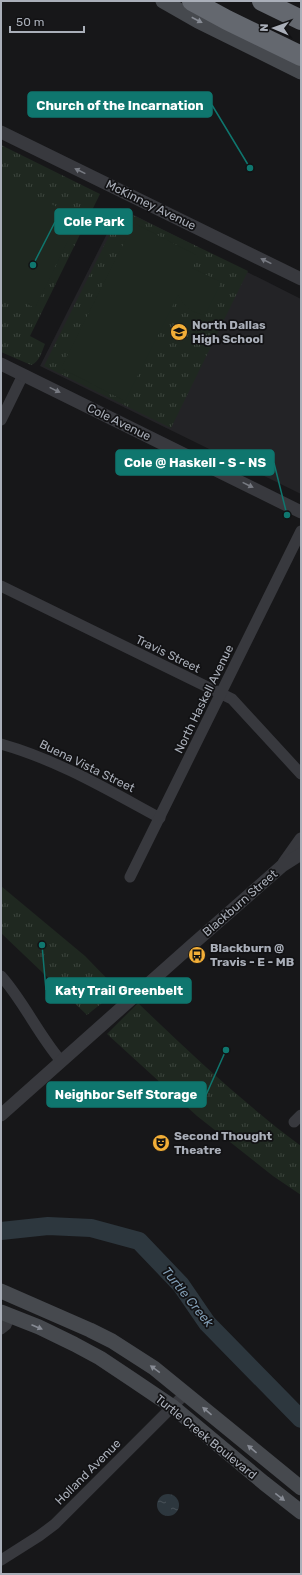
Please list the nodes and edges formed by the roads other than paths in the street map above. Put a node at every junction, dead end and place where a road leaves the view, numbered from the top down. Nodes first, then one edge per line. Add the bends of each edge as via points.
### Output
1 (163, 1) edge
2 (192, 1) edge
3 (262, 1) edge
4 (301, 20) edge
5 (301, 56) edge
6 (301, 72) edge
7 (1, 132) edge
8 (301, 279) edge
9 (1, 364) edge
10 (24, 375) junction
11 (1, 420) edge
12 (301, 512) edge
13 (301, 531) edge
14 (1, 586) edge
15 (221, 694) junction
16 (1, 744) edge
17 (301, 774) edge
18 (160, 818) junction
19 (301, 839) edge
20 (301, 854) edge
21 (282, 866) junction
22 (130, 877) dead end
23 (1, 976) edge
24 (61, 1061) junction
25 (1, 1116) edge
26 (1, 1291) edge
27 (19, 1298) junction
28 (6, 1314) edge
29 (1, 1329) edge
30 (186, 1393) junction
31 (172, 1407) junction
32 (275, 1468) junction
33 (264, 1483) junction
34 (301, 1488) edge
35 (301, 1512) edge
36 (1, 1560) edge

1 -> 6 main road
2 - 5 highway
3 - 4 highway
8 -> 7 street, McKinney Avenue
9 - 10 street, Cole Avenue
10 - 11 street
10 -> 12 street, Cole Avenue
13 - 15 street, North Haskell Avenue
14 - 15 street, Travis Street
15 - 17 street, Travis Street via 232,699
15 - 18 street, North Haskell Avenue
16 - 18 street, Buena Vista Street via 29,752 59,765
18 - 22 street, North Haskell Avenue
19 - 21 street, Blackburn Street
20 - 21 street, Blackburn Street
21 - 24 street, Blackburn Street
23 - 24 street via 50,1049
24 - 25 street, Blackburn Street
26 - 27 main road, Turtle Creek Boulevard
27 - 28 main road
30 -> 27 main road, Turtle Creek Boulevard via 154,1368 112,1341
28 - 29 street via 6,1325
28 -> 31 main road, Turtle Creek Boulevard via 39,1327 100,1358
30 - 31 street, Holland Avenue
32 -> 30 main road, Turtle Creek Boulevard
31 - 33 main road, Turtle Creek Boulevard
31 - 36 street, Holland Avenue via 55,1524
32 - 33 main road
32 - 34 main road, Turtle Creek Boulevard
33 -> 35 main road, Turtle Creek Boulevard

